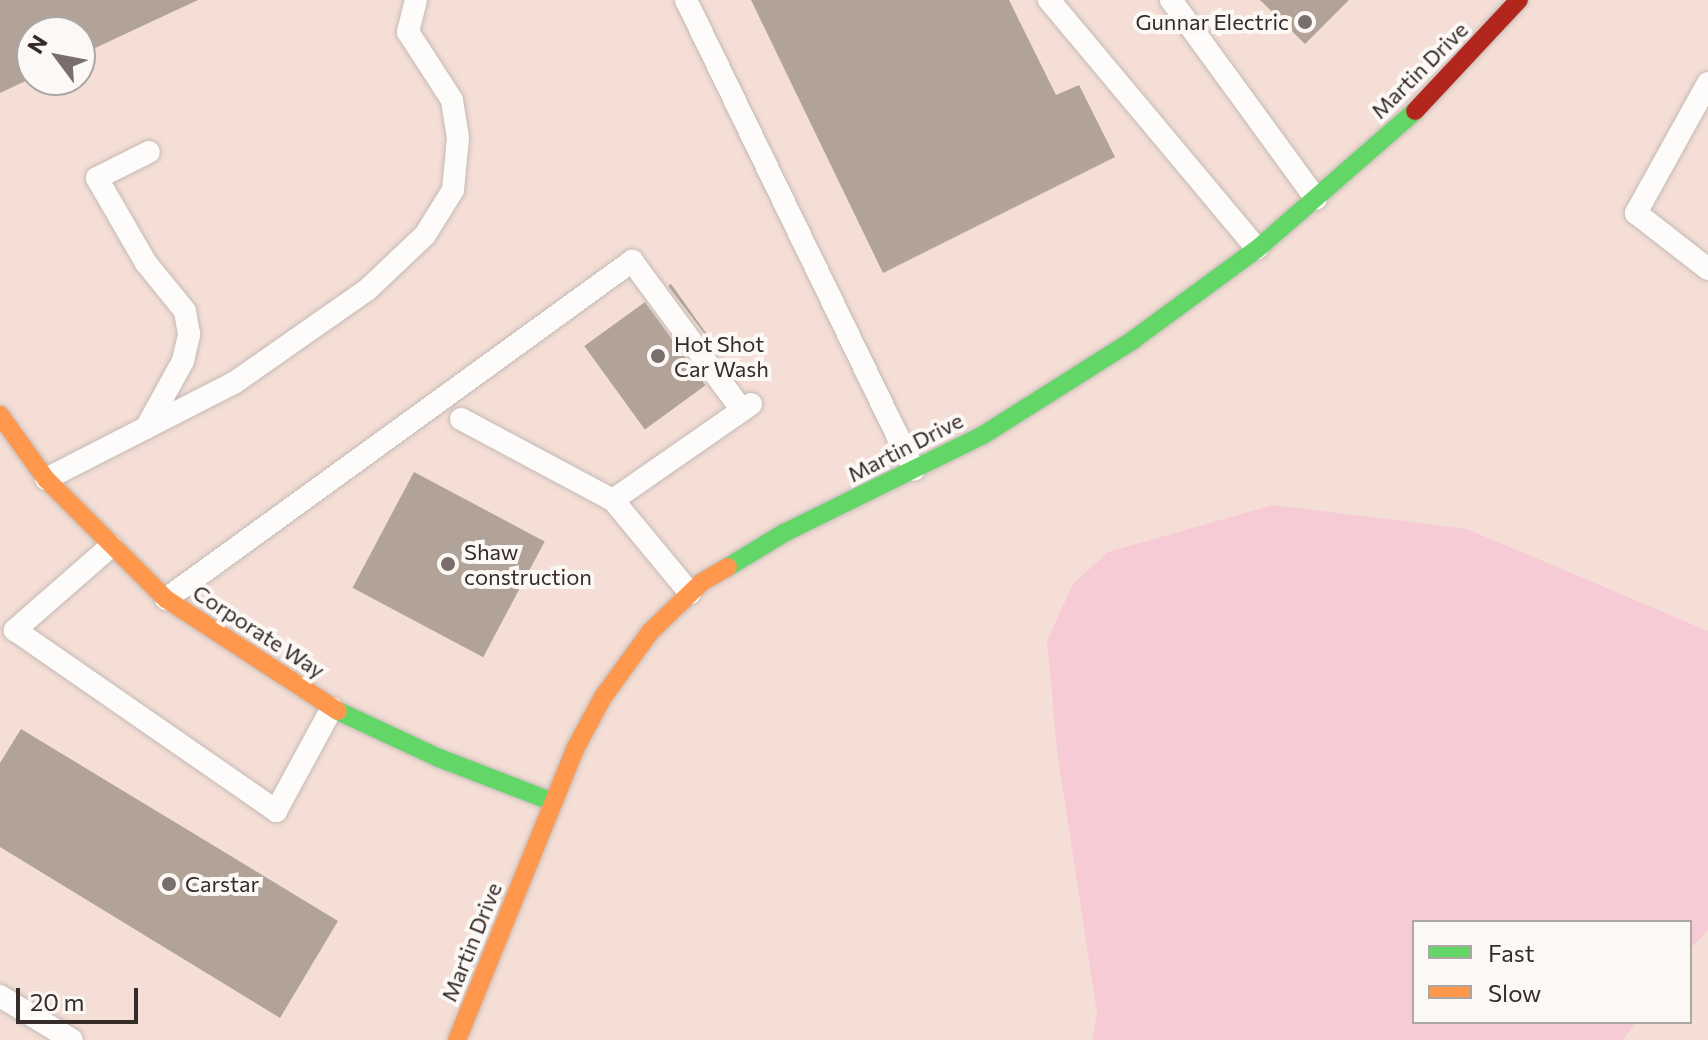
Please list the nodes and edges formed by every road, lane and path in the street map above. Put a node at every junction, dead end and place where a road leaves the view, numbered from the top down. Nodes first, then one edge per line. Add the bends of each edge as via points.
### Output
1 (416, 0) edge
2 (686, 0) edge
3 (1049, 0) edge
4 (1171, 0) edge
5 (1519, 0) edge
6 (1708, 83) edge
7 (149, 152) dead end
8 (1316, 199) junction
9 (1257, 249) junction
10 (1708, 269) edge
11 (0, 415) edge
12 (461, 419) dead end
13 (146, 428) junction
14 (914, 470) junction
15 (46, 479) junction
16 (613, 500) junction
17 (111, 546) junction
18 (690, 593) junction
19 (166, 599) junction
20 (332, 708) junction
21 (553, 802) junction
22 (0, 996) edge
23 (72, 1040) edge
24 (457, 1040) edge

1 - 13 lane via 408,32 452,100 458,138 453,190 432,224 355,298 234,383
2 - 14 lane
3 - 9 lane
4 - 8 lane
5 - 8 street, Martin Drive via 1403,124
6 - 10 lane via 1636,213
7 - 13 lane via 97,178 146,263 185,311 189,334 183,361
8 - 9 street, Martin Drive
9 - 14 street, Martin Drive via 1133,340 983,435
11 - 15 street, Corporate Way
12 - 16 lane
13 - 15 lane
14 - 18 street, Martin Drive via 784,533
15 - 17 street, Corporate Way
16 - 18 lane
16 - 19 lane via 746,407 632,261
17 - 19 street, Corporate Way
17 - 20 lane via 15,630 276,811
18 - 21 street, Martin Drive via 650,632 603,697
19 - 20 street, Corporate Way
20 - 21 street, Corporate Way via 439,758
21 - 24 street, Martin Drive
22 - 23 lane

